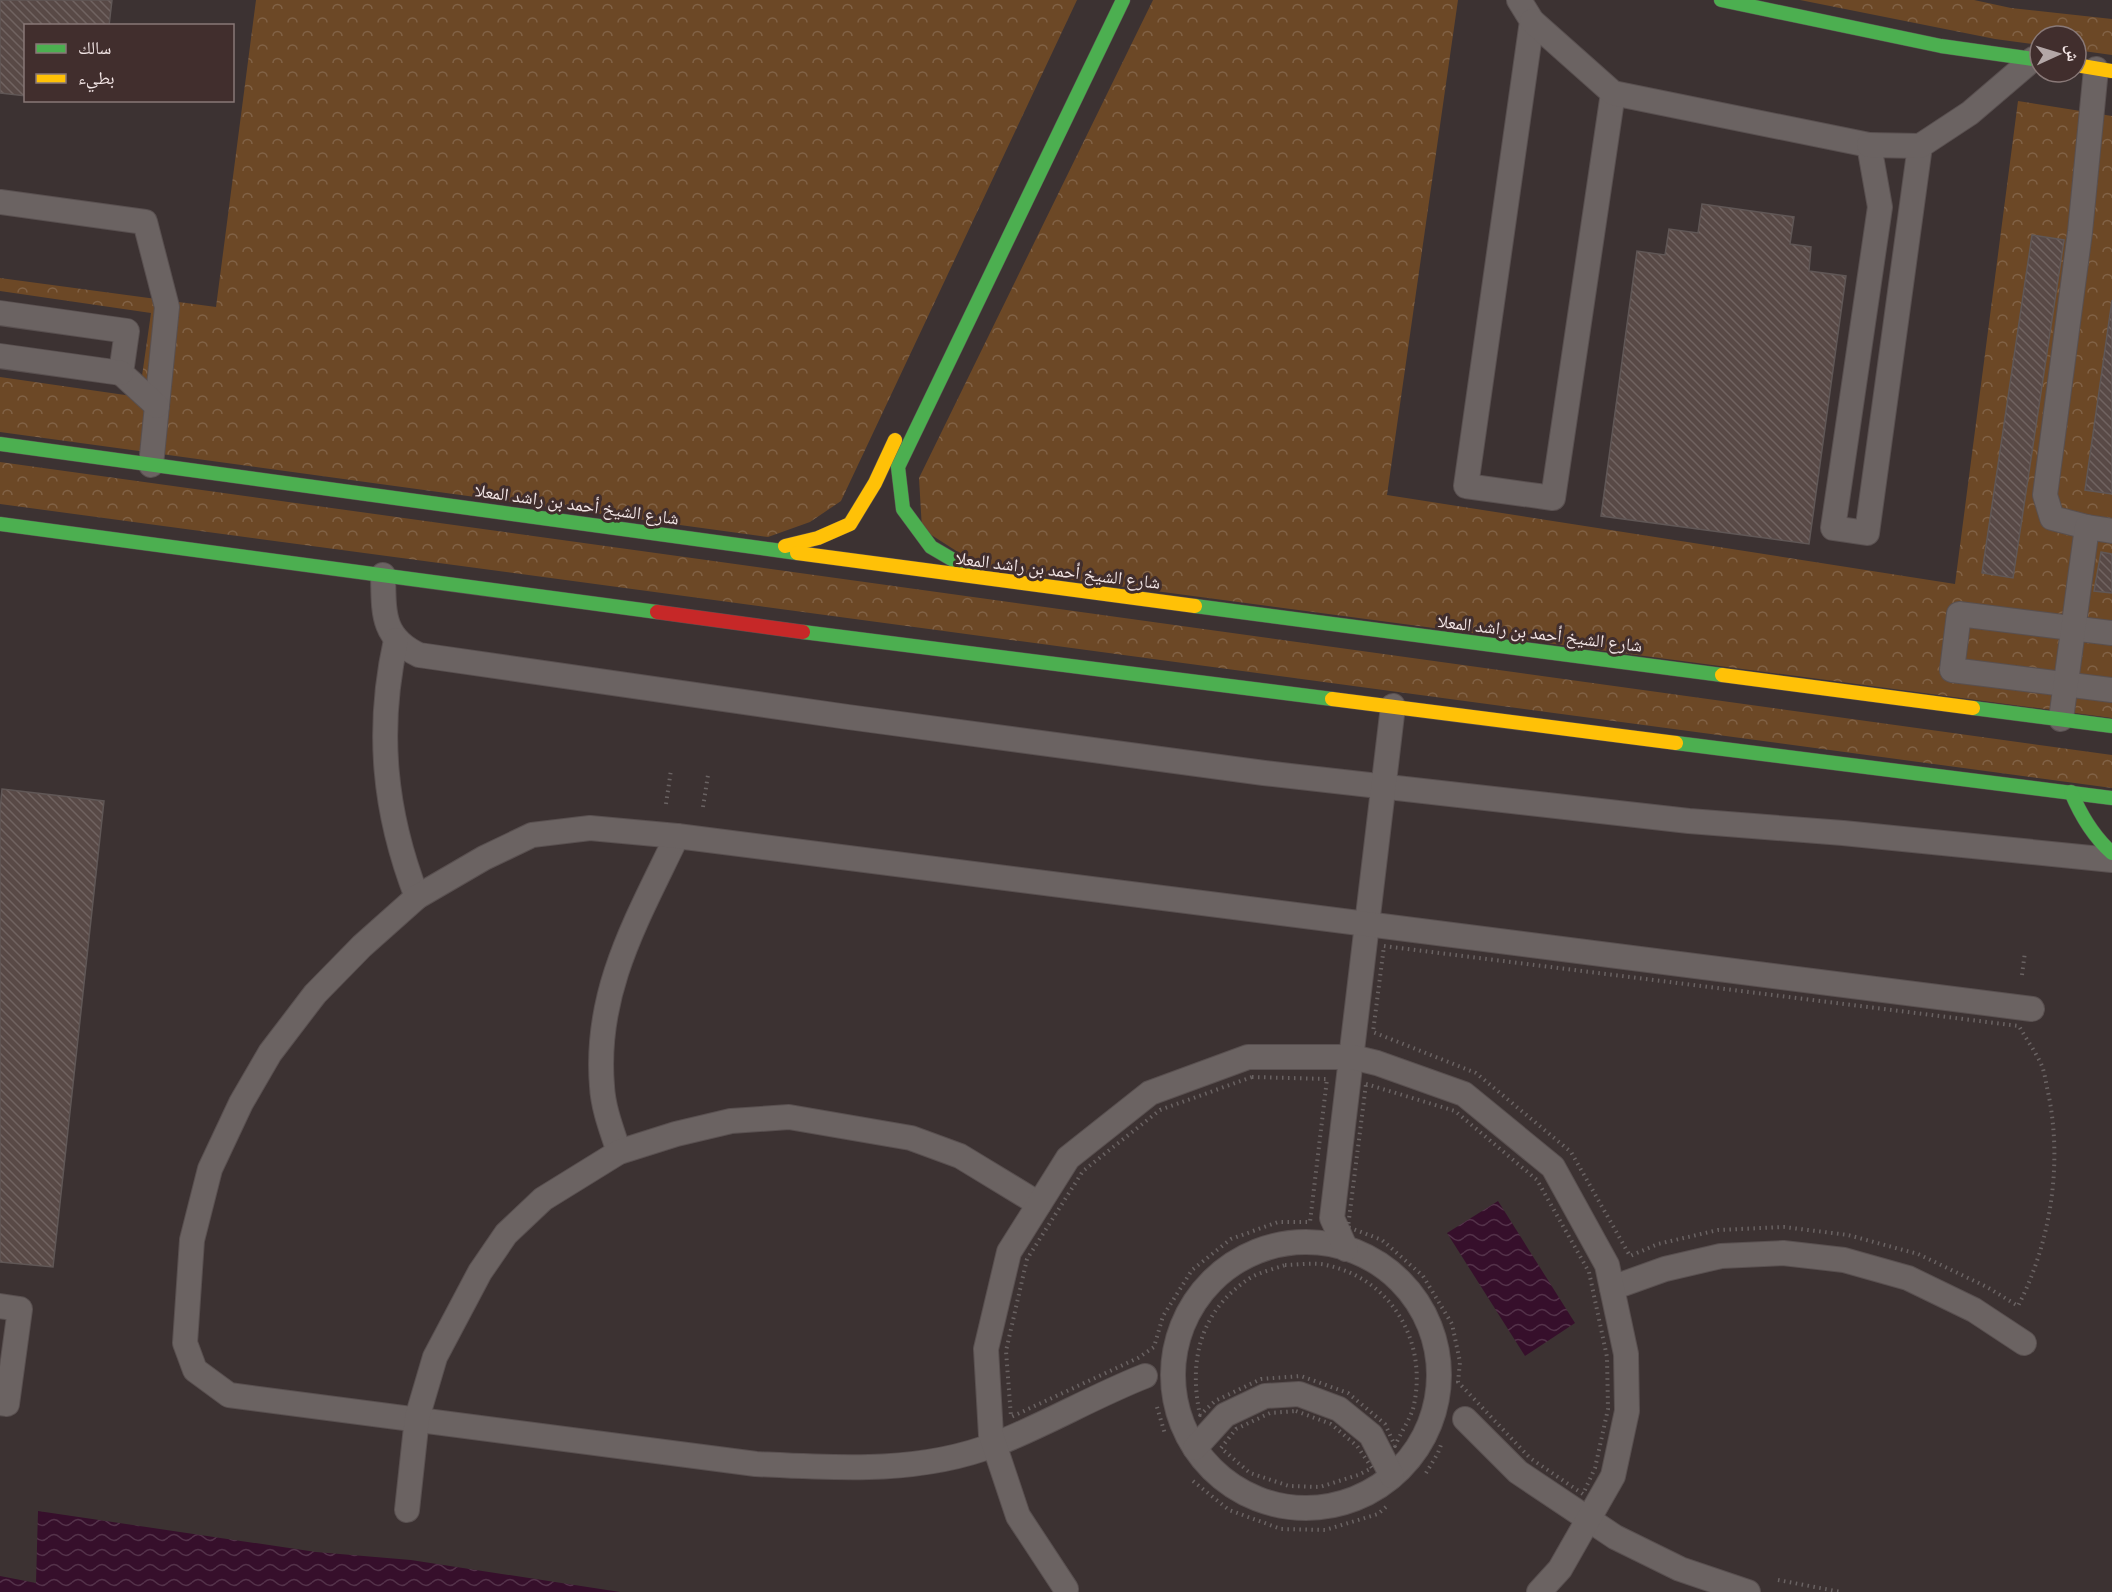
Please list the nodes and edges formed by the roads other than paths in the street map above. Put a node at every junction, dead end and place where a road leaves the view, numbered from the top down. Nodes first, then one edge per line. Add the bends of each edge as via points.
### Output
1 (1123, 0) edge
2 (1519, 0) edge
3 (1721, 0) edge
4 (1532, 21) junction
5 (2028, 58) edge
6 (2028, 66) edge
7 (2095, 68) edge
8 (1613, 93) junction
9 (1869, 145) junction
10 (1920, 146) junction
11 (0, 202) edge
12 (0, 313) edge
13 (0, 356) edge
14 (121, 373) junction
15 (157, 406) junction
16 (900, 429) dead end
17 (0, 444) edge
18 (151, 465) junction
19 (0, 524) edge
20 (2086, 527) junction
21 (2112, 531) edge
22 (772, 549) junction
23 (383, 575) junction
24 (986, 579) junction
25 (2073, 628) junction
26 (2112, 633) edge
27 (396, 640) junction
28 (2065, 684) junction
29 (2112, 690) edge
30 (1393, 706) junction
31 (2061, 719) junction
32 (2112, 726) edge
33 (1383, 787) junction
34 (2071, 792) junction
35 (2112, 798) edge
36 (677, 836) junction
37 (2112, 853) edge
38 (2112, 860) edge
39 (417, 897) junction
40 (1367, 924) junction
41 (2032, 1009) dead end
42 (1352, 1057) junction
43 (619, 1152) junction
44 (1039, 1204) junction
45 (1318, 1228) junction
46 (1612, 1288) junction
47 (0, 1306) edge
48 (1178, 1341) junction
49 (2024, 1343) dead end
50 (1145, 1376) junction
51 (1437, 1380) junction
52 (1165, 1402) junction
53 (0, 1403) edge
54 (1472, 1412) junction
55 (417, 1418) junction
56 (1428, 1425) junction
57 (994, 1445) junction
58 (1195, 1448) junction
59 (1392, 1476) junction
60 (407, 1510) dead end
61 (1588, 1520) junction
62 (1066, 1589) dead end
63 (1539, 1592) edge
64 (1748, 1592) edge

1 - 24 main road via 898,467 903,508 931,547
2 - 4 lane
3 - 5 main road via 1941,46
4 - 8 lane
4 - 8 lane via 1466,486 1553,498
6 - 10 lane via 1970,113
7 - 20 lane via 2080,232 2045,495 2052,518
8 - 9 lane
9 - 10 lane
9 - 10 lane via 1880,207 1833,528 1867,533
11 - 15 lane via 145,222 166,308
12 - 14 lane via 127,331
13 - 14 lane
14 - 15 lane
15 - 18 lane
16 - 22 main road via 875,483 850,524 818,538
17 - 18 main road, شارع الشيخ أحمد بن راشد المعلا
18 - 22 main road, شارع الشيخ أحمد بن راشد المعلا
19 - 23 main road
20 - 21 lane
20 - 25 lane
22 - 24 main road, شارع الشيخ أحمد بن راشد المعلا
23 - 27 lane via 384,611
23 - 30 main road
24 - 31 main road, شارع الشيخ أحمد بن راشد المعلا
25 - 26 lane
25 - 28 lane
25 - 28 lane via 1959,614 1952,670
27 - 33 lane via 420,655 848,717
27 - 39 lane via 385,714 387,786 396,833
28 - 29 lane
28 - 31 lane
30 - 33 lane
30 - 34 main road
31 - 32 main road, شارع الشيخ أحمد بن راشد المعلا
33 - 38 lane via 1689,821
33 - 40 lane
34 - 35 main road
34 - 37 main road via 2091,831
36 - 39 lane via 590,828 532,835
36 - 40 lane
36 - 43 lane via 613,978 603,1033 602,1087
39 - 55 lane via 315,994 270,1053 241,1103 210,1168 192,1240 185,1343 195,1370 229,1395
40 - 41 lane
40 - 42 lane
42 - 44 lane via 1248,1057 1150,1093 1068,1158
42 - 45 lane
42 - 46 lane via 1464,1094 1553,1167 1607,1265
43 - 44 lane via 731,1121 789,1117 911,1138 960,1156
43 - 55 lane via 543,1199 506,1234 480,1272 435,1357
44 - 57 lane via 1009,1252 986,1349
45 - 48 lane via 1241,1258 1208,1284 1182,1324
45 - 51 lane via 1346,1249 1372,1258 1408,1289 1432,1331 1439,1364
46 - 49 lane via 1665,1269 1721,1256 1784,1253 1844,1260 1908,1278 1974,1310
46 - 61 lane via 1626,1354 1628,1411 1613,1476
47 - 53 lane via 20,1309 7,1404
48 - 50 lane
48 - 52 lane
50 - 52 lane
50 - 57 lane
51 - 54 lane
51 - 56 lane via 1433,1416
52 - 58 lane
54 - 56 lane
54 - 61 lane via 1518,1472
55 - 57 lane via 756,1464 833,1468 933,1462
55 - 60 lane
56 - 59 lane via 1405,1466
57 - 62 lane via 1018,1516
58 - 59 lane via 1205,1463 1239,1492 1285,1508 1322,1509 1368,1495
58 - 59 lane via 1226,1415 1265,1396 1299,1394 1339,1409 1371,1435
61 - 63 lane via 1560,1569
61 - 64 lane via 1680,1569

